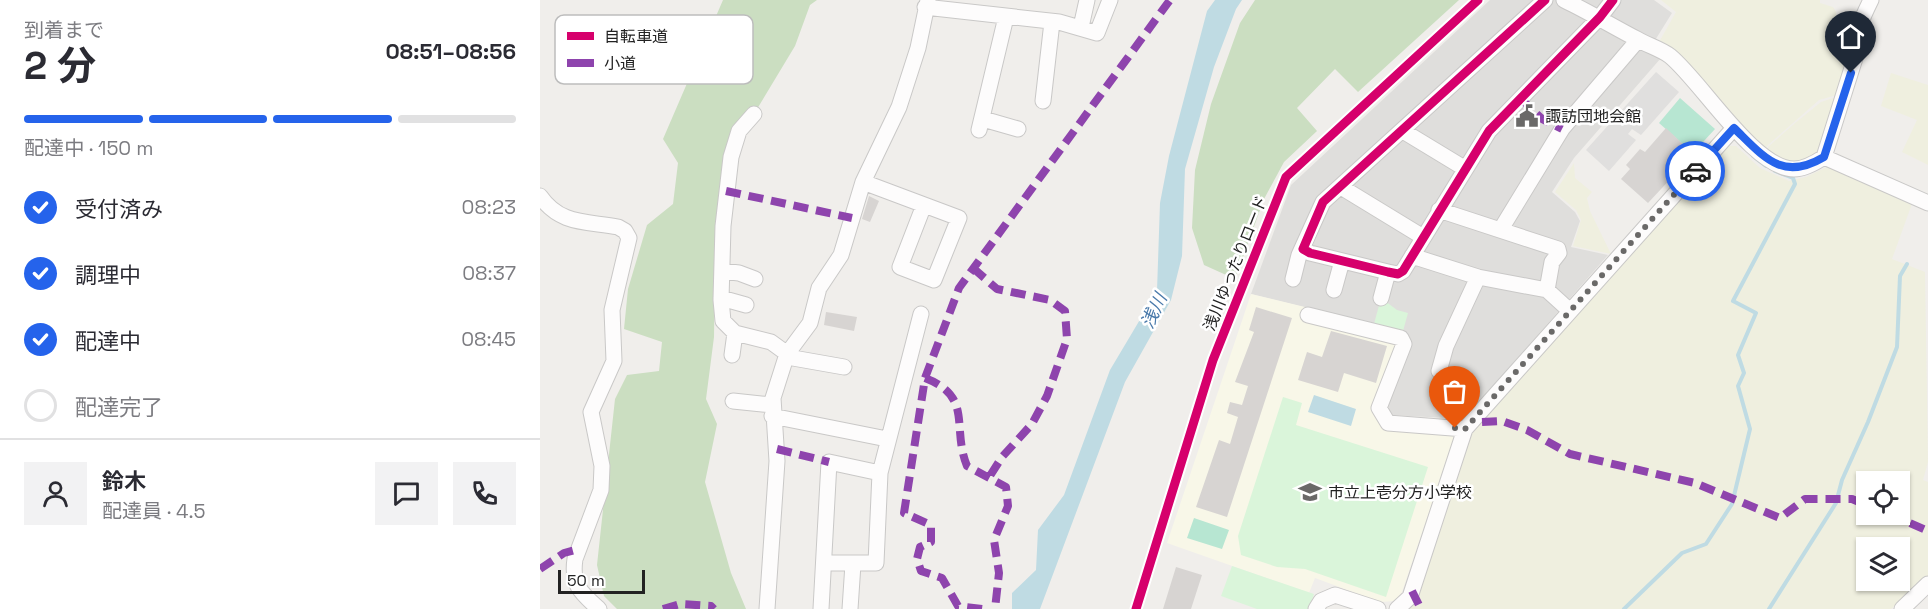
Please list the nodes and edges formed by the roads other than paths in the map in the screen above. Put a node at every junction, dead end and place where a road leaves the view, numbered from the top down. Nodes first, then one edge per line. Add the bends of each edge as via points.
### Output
1 (1087, 0) edge
2 (1110, 0) edge
3 (1545, 0) edge
4 (1564, 0) edge
5 (1613, 0) edge
6 (1872, 0) edge
7 (927, 4) edge
8 (1006, 16) junction
9 (1600, 17) junction
10 (1053, 22) junction
11 (1081, 27) junction
12 (1638, 40) junction
13 (1043, 101) dead end
14 (754, 114) dead end
15 (1734, 128) junction
16 (1018, 129) dead end
17 (1402, 131) junction
18 (1824, 157) junction
19 (1464, 168) junction
20 (863, 182) junction
21 (1341, 188) junction
22 (540, 196) edge
23 (1928, 203) edge
24 (924, 205) junction
25 (1439, 210) junction
26 (545, 211) edge
27 (1501, 229) junction
28 (1423, 237) junction
29 (1303, 249) junction
30 (1412, 256) junction
31 (1342, 261) junction
32 (722, 271) junction
33 (1388, 272) junction
34 (1478, 277) junction
35 (755, 279) dead end
36 (1293, 279) dead end
37 (1334, 290) dead end
38 (1547, 290) junction
39 (721, 298) junction
40 (1381, 298) dead end
41 (746, 305) dead end
42 (1570, 311) junction
43 (921, 314) dead end
44 (1308, 315) dead end
45 (735, 333) junction
46 (787, 354) junction
47 (732, 355) dead end
48 (843, 367) dead end
49 (1439, 371) dead end
50 (733, 401) dead end
51 (772, 410) junction
52 (1465, 429) junction
53 (887, 439) junction
54 (880, 473) junction
55 (825, 563) junction
56 (853, 564) junction
57 (1928, 584) edge
58 (599, 609) edge
59 (767, 609) edge
60 (821, 609) edge
61 (850, 609) edge
62 (1316, 609) edge
63 (1378, 609) edge
64 (1397, 609) edge
65 (1902, 609) edge

1 - 11 street
2 - 11 street via 1097,33
3 - 17 street
4 - 9 street
5 - 9 street
6 - 18 street via 1861,19 1857,52
7 - 8 street
7 - 20 street via 918,48 898,107
8 - 10 street
8 - 16 street via 981,124
9 - 12 street
9 - 19 street via 1489,131
10 - 11 street
10 - 13 street
12 - 15 street via 1668,54
12 - 27 street via 1562,129
14 - 32 street via 739,131 731,157
15 - 18 street via 1779,165 1793,169
15 - 42 street
17 - 19 street
17 - 21 street
18 - 23 street
19 - 25 street
20 - 24 street
20 - 46 street via 841,255 819,288 810,323
21 - 28 street
21 - 29 street via 1319,208
22 - 26 street
24 - 24 street via 900,267 934,280 959,218
25 - 27 street
25 - 28 street
26 - 58 street via 618,227 629,238 612,310 614,361 591,412 602,466 601,490 573,571 579,592
27 - 38 street via 1558,249
28 - 30 street
29 - 31 street
29 - 36 street
30 - 33 street via 1398,274
30 - 34 street
31 - 33 street
31 - 37 street
32 - 35 street
32 - 39 street
33 - 40 street
34 - 38 street
34 - 49 street via 1446,346
38 - 42 street
39 - 41 street
39 - 45 street via 723,321
42 - 52 street
43 - 53 street
44 - 52 street via 1401,338 1404,344 1379,408 1388,423
45 - 46 street via 771,342
45 - 47 street
46 - 48 street
46 - 51 street
50 - 51 street
51 - 53 street
51 - 59 street via 777,461
52 - 64 street via 1410,597
53 - 54 street
54 - 55 street via 829,462
54 - 56 street via 876,563
55 - 56 street
55 - 60 street
56 - 61 street
57 - 65 street
62 - 63 street via 1321,601 1335,595

